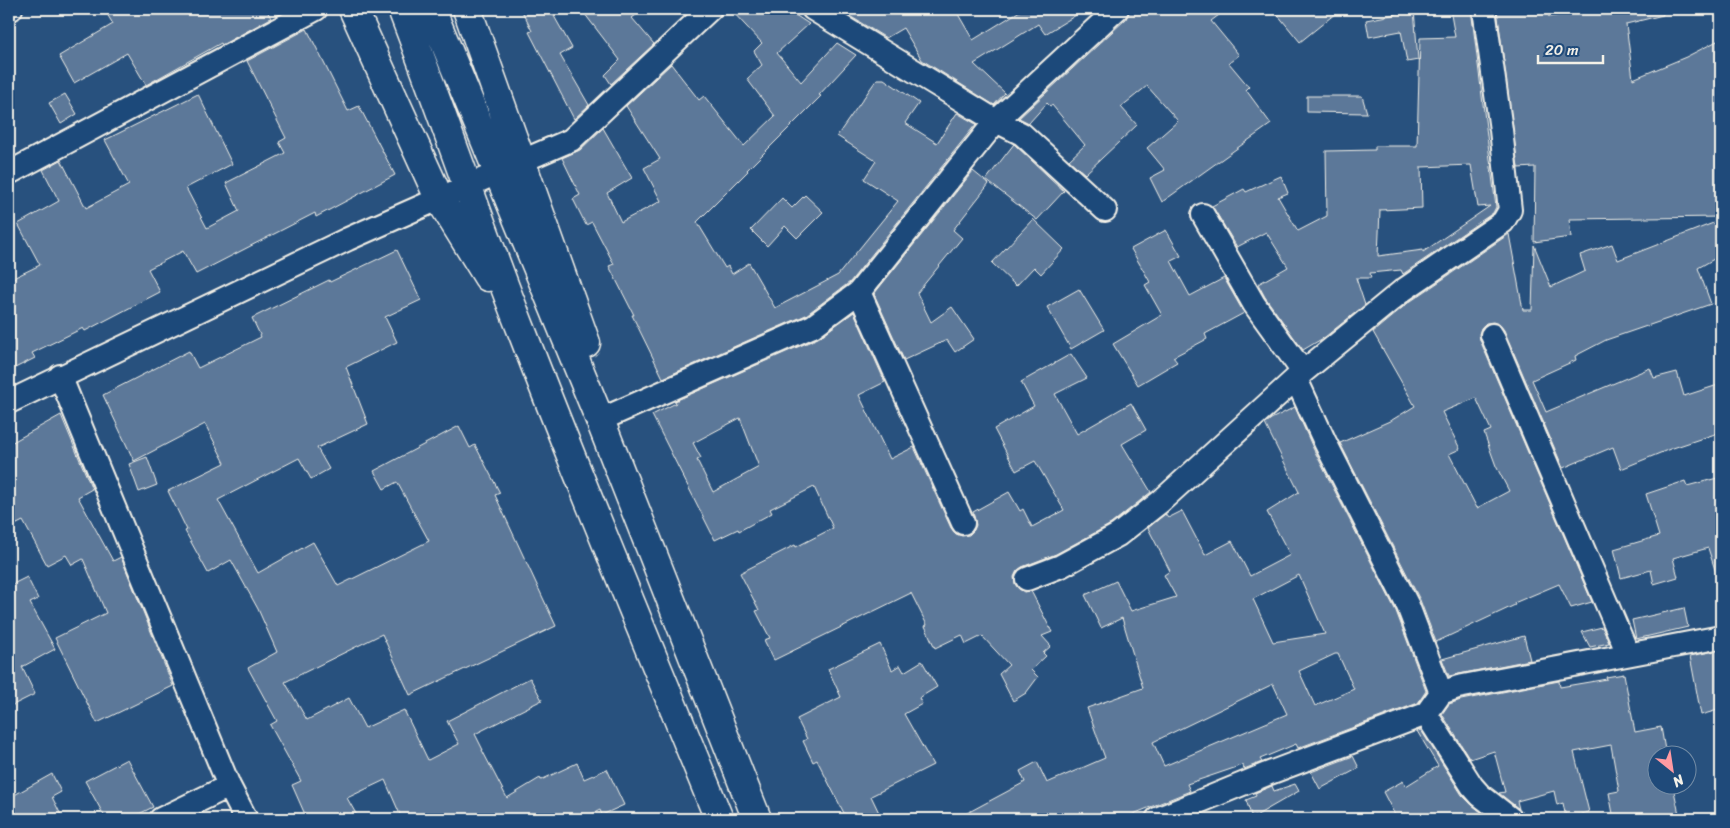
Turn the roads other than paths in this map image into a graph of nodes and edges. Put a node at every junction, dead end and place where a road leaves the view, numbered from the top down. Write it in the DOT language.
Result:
graph roads {
  1 [pos="316,9"];
  2 [pos="353,9"];
  3 [pos="402,9"];
  4 [pos="431,9"];
  5 [pos="467,9"];
  6 [pos="710,9"];
  7 [pos="813,9"];
  8 [pos="1117,9"];
  9 [pos="1484,9"];
  10 [pos="996,121"];
  11 [pos="522,161"];
  12 [pos="9,173"];
  13 [pos="497,173"];
  14 [pos="466,185"];
  15 [pos="439,198"];
  16 [pos="1105,210"];
  17 [pos="1203,215"];
  18 [pos="859,292"];
  19 [pos="521,330"];
  20 [pos="1492,335"];
  21 [pos="1300,375"];
  22 [pos="60,376"];
  23 [pos="9,402"];
  24 [pos="600,420"];
  25 [pos="963,523"];
  26 [pos="1027,580"];
  27 [pos="680,623"];
  28 [pos="643,632"];
  29 [pos="1721,636"];
  30 [pos="1628,654"];
  31 [pos="1441,693"];
  32 [pos="1426,714"];
  33 [pos="229,786"];
  34 [pos="161,819"];
  35 [pos="246,819"];
  36 [pos="719,819"];
  37 [pos="757,819"];
  38 [pos="1157,819"];
  39 [pos="1511,819"];
  1 -- 12 [label="street"];
  2 -- 15 [label="main road"];
  3 -- 14 [label="main road"];
  4 -- 13 [label="main road"];
  5 -- 11 [label="main road"];
  6 -- 11 [label="street"];
  7 -- 10 [label="street"];
  8 -- 10 [label="street"];
  9 -- 21 [label="street"];
  10 -- 16 [label="street"];
  10 -- 18 [label="street"];
  11 -- 24 [label="main road"];
  13 -- 14 [label="street"];
  13 -- 24 [label="main road"];
  14 -- 15 [label="street"];
  14 -- 19 [label="main road"];
  15 -- 19 [label="main road"];
  15 -- 22 [label="street"];
  17 -- 21 [label="street"];
  18 -- 24 [label="street"];
  18 -- 25 [label="street"];
  19 -- 28 [label="main road"];
  20 -- 30 [label="street"];
  21 -- 26 [label="street"];
  21 -- 31 [label="street"];
  22 -- 23 [label="street"];
  22 -- 33 [label="street"];
  24 -- 27 [label="main road"];
  27 -- 28 [label="main road"];
  27 -- 37 [label="main road"];
  28 -- 36 [label="main road"];
  29 -- 30 [label="street"];
  30 -- 31 [label="street"];
  31 -- 32 [label="street"];
  32 -- 38 [label="street"];
  32 -- 39 [label="street"];
  33 -- 34 [label="street"];
  33 -- 35 [label="street"];
}
